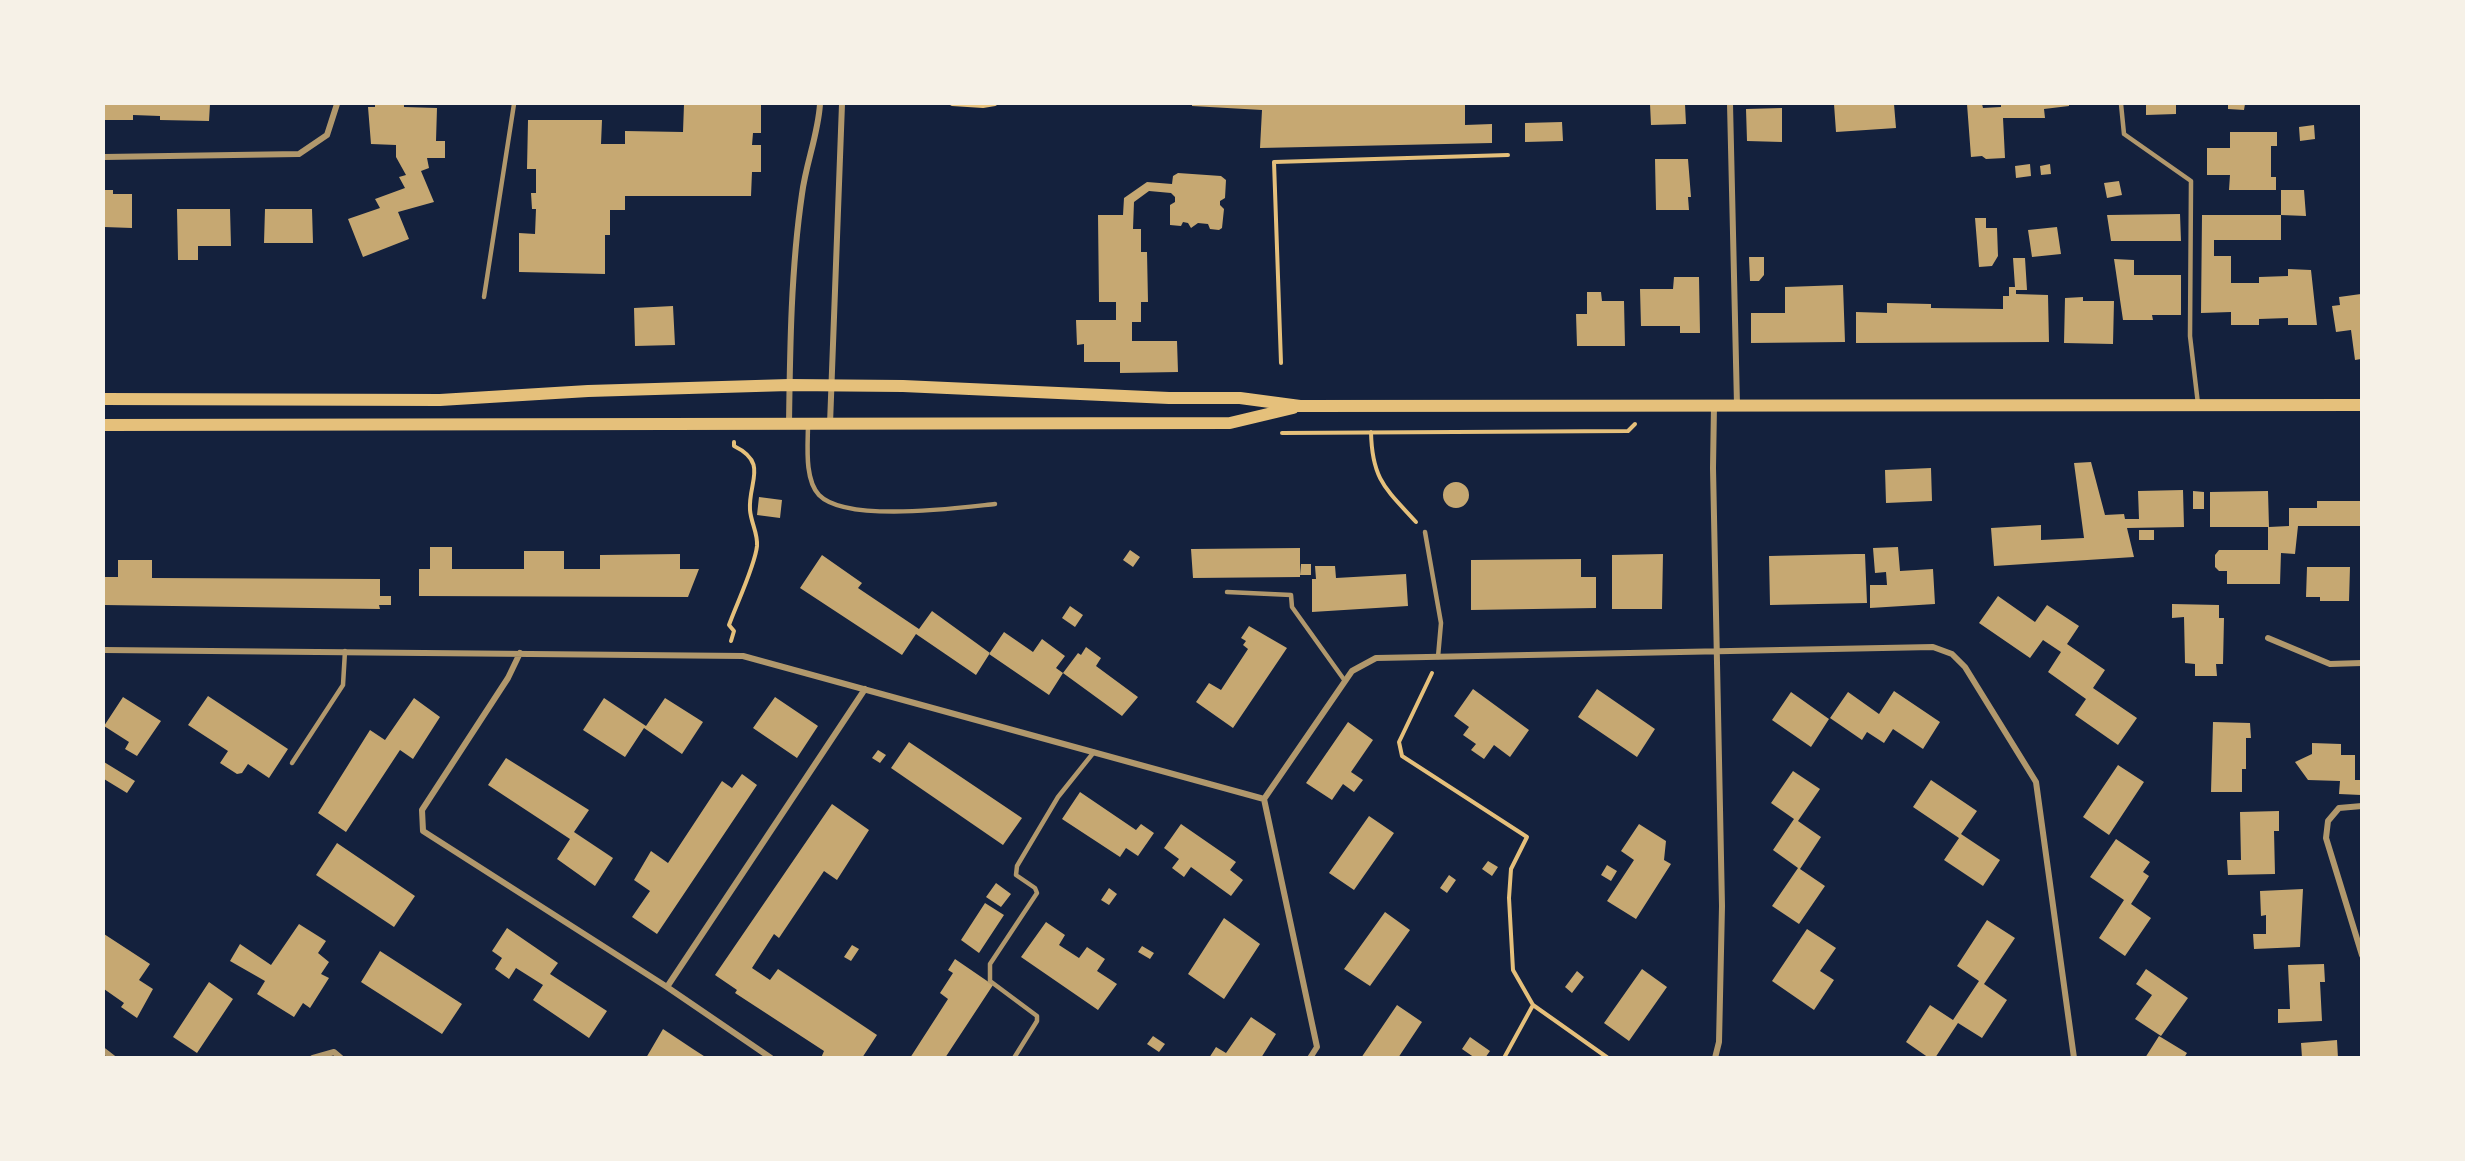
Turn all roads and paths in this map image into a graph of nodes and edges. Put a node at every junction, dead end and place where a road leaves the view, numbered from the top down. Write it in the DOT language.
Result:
graph roads {
  1 [pos="337,104"];
  2 [pos="514,104"];
  3 [pos="820,104"];
  4 [pos="842,104"];
  5 [pos="952,104"];
  6 [pos="972,104"];
  7 [pos="995,104"];
  8 [pos="1731,104"];
  9 [pos="2121,104"];
  10 [pos="1509,155"];
  11 [pos="104,157"];
  12 [pos="484,297"];
  13 [pos="1281,363"];
  14 [pos="789,386"];
  15 [pos="829,387"];
  16 [pos="104,399"];
  17 [pos="2198,404"];
  18 [pos="1714,405"];
  19 [pos="1737,405"];
  20 [pos="2361,405"];
  21 [pos="1300,406"];
  22 [pos="789,424"];
  23 [pos="808,424"];
  24 [pos="830,424"];
  25 [pos="104,425"];
  26 [pos="1371,432"];
  27 [pos="746,452"];
  28 [pos="994,504"];
  29 [pos="1425,532"];
  30 [pos="1227,592"];
  31 [pos="2268,638"];
  32 [pos="104,650"];
  33 [pos="345,651"];
  34 [pos="1718,651"];
  35 [pos="520,653"];
  36 [pos="726,656"];
  37 [pos="1438,657"];
  38 [pos="2361,663"];
  39 [pos="1345,681"];
  40 [pos="865,689"];
  41 [pos="1094,753"];
  42 [pos="292,763"];
  43 [pos="1264,799"];
  44 [pos="2361,806"];
  45 [pos="2361,955"];
  46 [pos="667,987"];
  47 [pos="1533,1005"];
  48 [pos="104,1052"];
  49 [pos="113,1058"];
  50 [pos="313,1058"];
  51 [pos="341,1058"];
  52 [pos="771,1058"];
  53 [pos="1014,1058"];
  54 [pos="1310,1058"];
  55 [pos="1504,1058"];
  56 [pos="1608,1058"];
  57 [pos="1715,1058"];
  58 [pos="2074,1058"];
  1 -- 11 [label="street"];
  2 -- 12 [label="lane"];
  3 -- 14 [label="street"];
  4 -- 15 [label="street"];
  5 -- 6 [label="path"];
  6 -- 7 [label="path"];
  8 -- 19 [label="street"];
  9 -- 17 [label="lane"];
  10 -- 13 [label="path"];
  14 -- 15 [label="main road"];
  14 -- 16 [label="main road"];
  14 -- 22 [label="street"];
  15 -- 21 [label="main road"];
  15 -- 24 [label="street"];
  17 -- 19 [label="main road"];
  17 -- 20 [label="main road"];
  18 -- 19 [label="main road"];
  18 -- 21 [label="main road"];
  18 -- 34 [label="street"];
  21 -- 24 [label="main road"];
  22 -- 23 [label="main road"];
  22 -- 25 [label="main road"];
  23 -- 24 [label="main road"];
  23 -- 28 [label="lane"];
  26 -- 29 [label="path"];
  27 -- 36 [label="path"];
  29 -- 37 [label="lane"];
  30 -- 39 [label="lane"];
  31 -- 38 [label="street"];
  32 -- 33 [label="street"];
  33 -- 35 [label="street"];
  33 -- 42 [label="lane"];
  34 -- 37 [label="street"];
  34 -- 57 [label="street"];
  34 -- 58 [label="street"];
  35 -- 36 [label="street"];
  35 -- 46 [label="street"];
  36 -- 40 [label="street"];
  37 -- 39 [label="street"];
  37 -- 47 [label="path"];
  39 -- 43 [label="street"];
  40 -- 41 [label="street"];
  40 -- 46 [label="street"];
  41 -- 43 [label="street"];
  41 -- 53 [label="lane"];
  43 -- 54 [label="street"];
  44 -- 45 [label="street"];
  46 -- 52 [label="street"];
  47 -- 55 [label="path"];
  47 -- 56 [label="path"];
  48 -- 49 [label="street"];
  50 -- 51 [label="street"];
}
